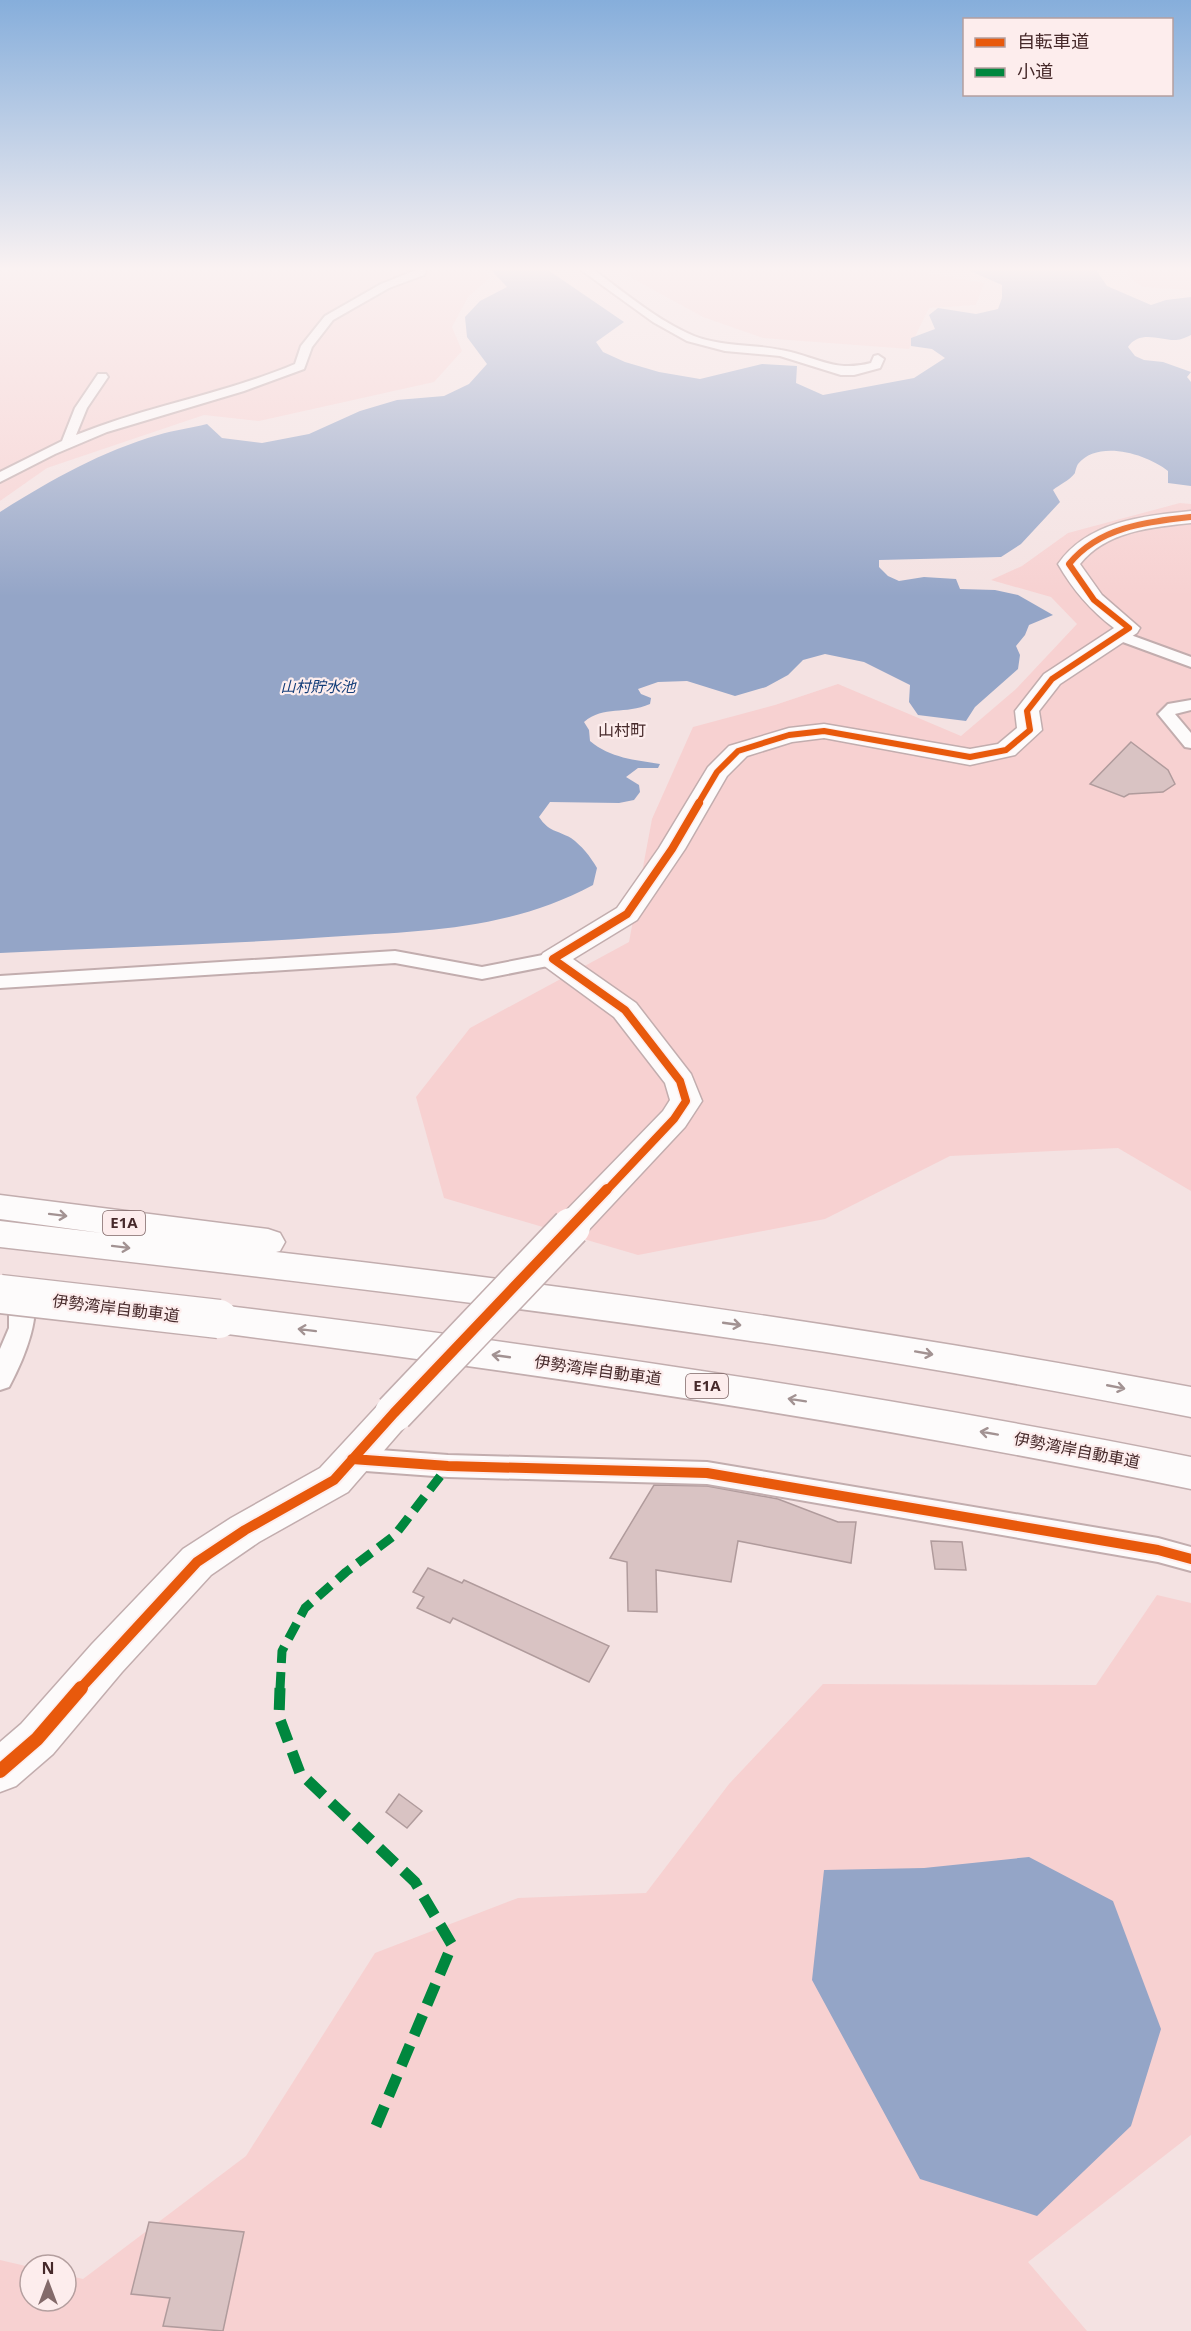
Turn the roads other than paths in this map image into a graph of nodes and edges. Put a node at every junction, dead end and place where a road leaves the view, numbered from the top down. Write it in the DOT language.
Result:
graph roads {
  1 [pos="101,379"];
  2 [pos="269,379"];
  3 [pos="68,442"];
  4 [pos="0,478"];
  5 [pos="1191,517"];
  6 [pos="1118,635"];
  7 [pos="1191,662"];
  8 [pos="1191,705"];
  9 [pos="1191,742"];
  10 [pos="553,959"];
  11 [pos="0,982"];
  12 [pos="0,1207"];
  13 [pos="0,1234"];
  14 [pos="243,1250"];
  15 [pos="0,1279"];
  16 [pos="0,1294"];
  17 [pos="0,1380"];
  18 [pos="1191,1402"];
  19 [pos="352,1459"];
  20 [pos="1191,1473"];
  21 [pos="1191,1559"];
  22 [pos="0,1771"];
  1 -- 3 [label="street"];
  2 -- 3 [label="street"];
  3 -- 4 [label="street"];
  5 -- 6 [label="main road"];
  6 -- 7 [label="street"];
  6 -- 10 [label="main road"];
  8 -- 9 [label="street"];
  10 -- 11 [label="street"];
  10 -- 19 [label="main road, bridge"];
  12 -- 14 [label="main road, E1A, one-way"];
  13 -- 14 [label="main road, E1A, one-way"];
  14 -- 18 [label="main road, E1A, one-way"];
  15 -- 17 [label="street"];
  20 -- 16 [label="main road, 伊勢湾岸自動車道 / E1A, one-way, bridge"];
  19 -- 21 [label="street"];
  19 -- 22 [label="main road"];
}
